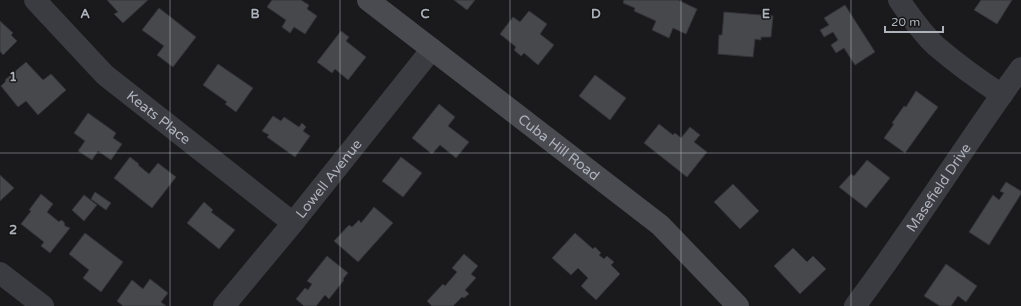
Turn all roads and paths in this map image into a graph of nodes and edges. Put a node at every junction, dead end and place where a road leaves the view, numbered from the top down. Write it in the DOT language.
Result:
graph roads {
  1 [pos="35,0"];
  2 [pos="368,0"];
  3 [pos="899,0"];
  4 [pos="432,49"];
  5 [pos="1021,68"];
  6 [pos="1002,95"];
  7 [pos="293,223"];
  8 [pos="0,273"];
  9 [pos="43,306"];
  10 [pos="224,306"];
  11 [pos="738,306"];
  12 [pos="855,306"];
  1 -- 7 [label="street, Keats Place"];
  2 -- 4 [label="main road, Cuba Hill Road"];
  3 -- 6 [label="street"];
  4 -- 7 [label="street, Lowell Avenue"];
  4 -- 11 [label="main road, Cuba Hill Road"];
  5 -- 6 [label="street, Masefield Drive"];
  6 -- 12 [label="street, Masefield Drive"];
  7 -- 10 [label="street, Lowell Avenue"];
  8 -- 9 [label="street"];
}
